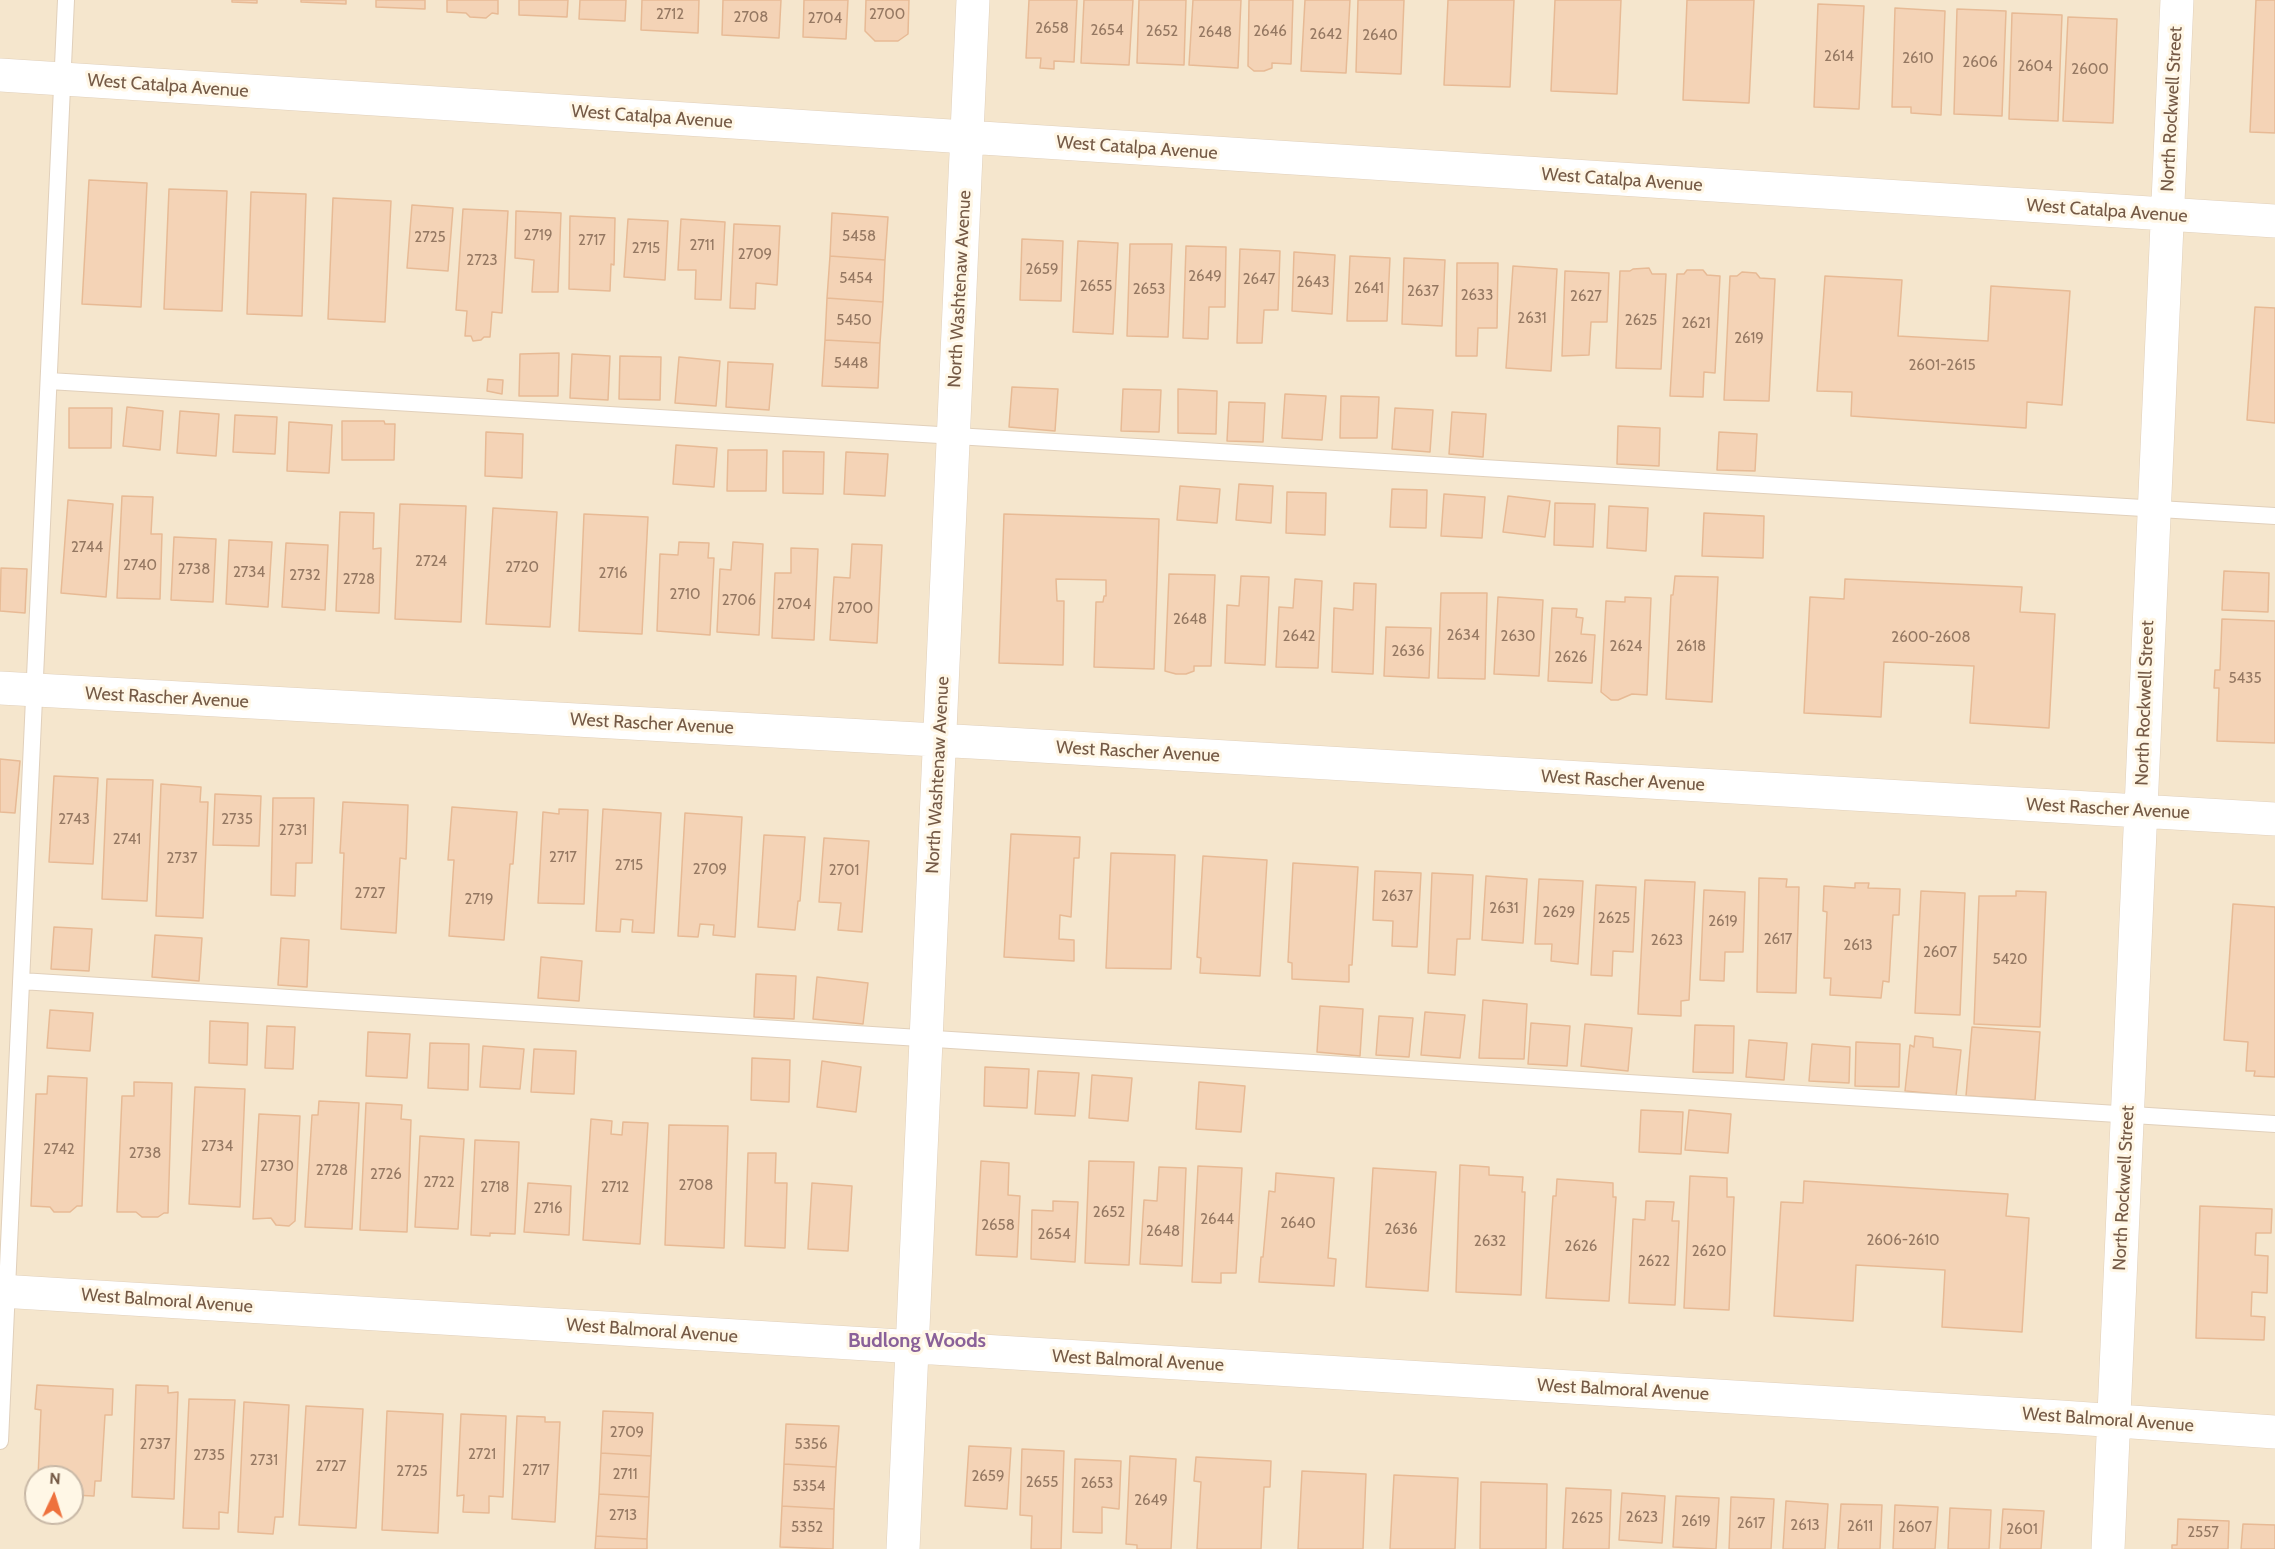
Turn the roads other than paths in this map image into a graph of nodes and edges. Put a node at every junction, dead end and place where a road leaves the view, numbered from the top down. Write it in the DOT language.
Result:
graph roads {
  1 [pos="66,0"];
  2 [pos="973,0"];
  3 [pos="2176,0"];
  4 [pos="0,75"];
  5 [pos="63,79"];
  6 [pos="967,137"];
  7 [pos="2167,214"];
  8 [pos="2275,221"];
  9 [pos="49,381"];
  10 [pos="953,436"];
  11 [pos="2154,509"];
  12 [pos="2275,516"];
  13 [pos="0,688"];
  14 [pos="34,690"];
  15 [pos="939,740"];
  16 [pos="2141,811"];
  17 [pos="2275,819"];
  18 [pos="21,981"];
  19 [pos="926,1039"];
  20 [pos="2127,1115"];
  21 [pos="2275,1124"];
  22 [pos="3,1291"];
  23 [pos="912,1346"];
  24 [pos="2114,1420"];
  25 [pos="2275,1432"];
  26 [pos="0,1441"];
  27 [pos="903,1549"];
  28 [pos="2108,1549"];
  1 -- 5 [label="lane"];
  2 -- 6 [label="street, North Washtenaw Avenue"];
  3 -- 7 [label="street, North Rockwell Street"];
  4 -- 5 [label="street, West Catalpa Avenue"];
  5 -- 6 [label="street, West Catalpa Avenue"];
  5 -- 9 [label="lane"];
  6 -- 7 [label="street, West Catalpa Avenue"];
  6 -- 10 [label="street, North Washtenaw Avenue"];
  7 -- 8 [label="street, West Catalpa Avenue"];
  7 -- 11 [label="street, North Rockwell Street"];
  9 -- 10 [label="lane"];
  9 -- 14 [label="lane"];
  10 -- 11 [label="lane"];
  10 -- 15 [label="street, North Washtenaw Avenue"];
  11 -- 12 [label="lane"];
  11 -- 16 [label="street, North Rockwell Street"];
  13 -- 14 [label="street, West Rascher Avenue"];
  14 -- 15 [label="street, West Rascher Avenue"];
  14 -- 18 [label="lane"];
  15 -- 16 [label="street, West Rascher Avenue"];
  15 -- 19 [label="street, North Washtenaw Avenue"];
  16 -- 17 [label="street, West Rascher Avenue"];
  16 -- 20 [label="street, North Rockwell Street"];
  18 -- 19 [label="lane"];
  18 -- 22 [label="lane"];
  19 -- 20 [label="lane"];
  19 -- 23 [label="street, North Washtenaw Avenue"];
  20 -- 21 [label="lane"];
  20 -- 24 [label="street, North Rockwell Street"];
  22 -- 23 [label="street, West Balmoral Avenue"];
  22 -- 26 [label="lane"];
  23 -- 24 [label="street, West Balmoral Avenue"];
  23 -- 27 [label="street, North Washtenaw Avenue"];
  24 -- 25 [label="street, West Balmoral Avenue"];
  24 -- 28 [label="street, North Rockwell Street"];
}
